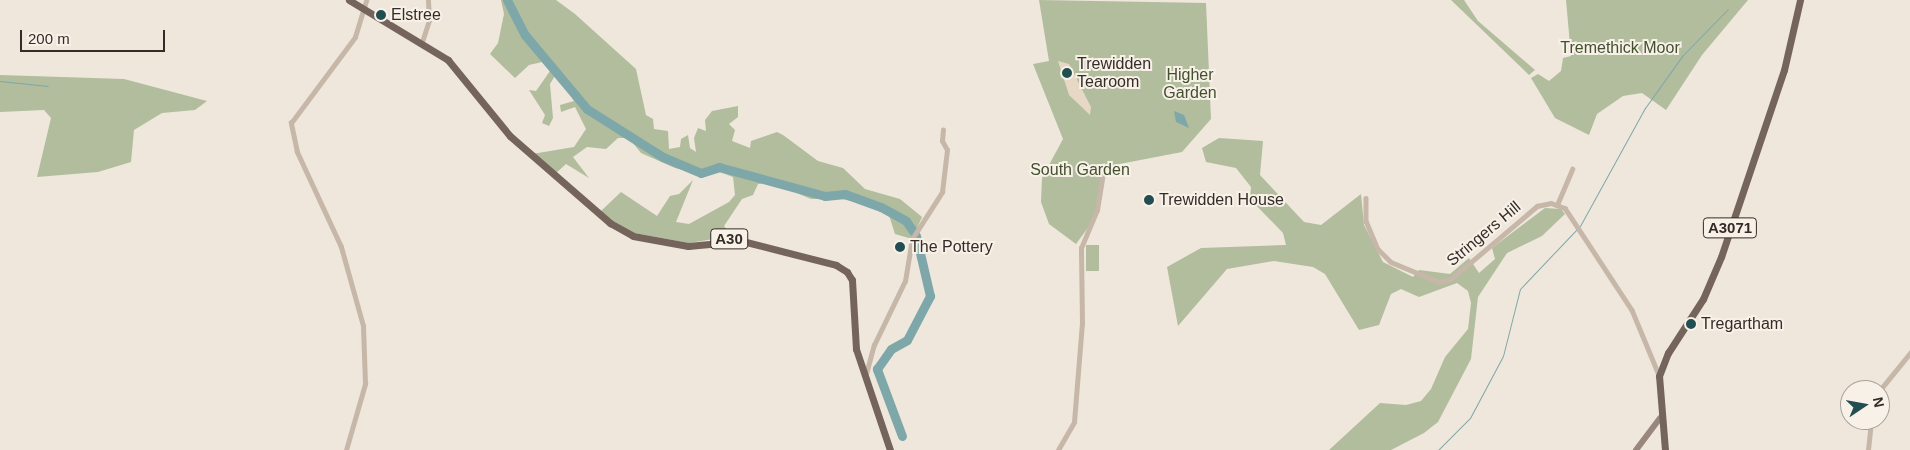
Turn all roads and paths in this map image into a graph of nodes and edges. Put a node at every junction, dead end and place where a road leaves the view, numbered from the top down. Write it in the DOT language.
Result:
graph roads {
  1 [pos="349,0"];
  2 [pos="366,0"];
  3 [pos="428,0"];
  4 [pos="1800,0"];
  5 [pos="362,9"];
  6 [pos="422,42"];
  7 [pos="943,130"];
  8 [pos="1104,167"];
  9 [pos="1572,169"];
  10 [pos="1366,198"];
  11 [pos="1557,205"];
  12 [pos="1910,353"];
  13 [pos="866,376"];
  14 [pos="1659,376"];
  15 [pos="1888,380"];
  16 [pos="1660,418"];
  17 [pos="1870,430"];
  18 [pos="346,450"];
  19 [pos="890,450"];
  20 [pos="1058,450"];
  21 [pos="1636,450"];
  22 [pos="1665,450"];
  23 [pos="1868,450"];
  1 -- 5 [label="main road, A30"];
  2 -- 5 [label="street"];
  3 -- 6 [label="street"];
  4 -- 14 [label="main road, A3071"];
  5 -- 6 [label="main road, A30"];
  5 -- 18 [label="street"];
  6 -- 13 [label="main road, A30"];
  7 -- 13 [label="street"];
  8 -- 20 [label="street"];
  9 -- 11 [label="street"];
  10 -- 11 [label="street, Stringers Hill"];
  11 -- 14 [label="street"];
  12 -- 15 [label="street"];
  13 -- 19 [label="main road, A30"];
  14 -- 16 [label="main road, A3071"];
  16 -- 21 [label="main road"];
  16 -- 22 [label="main road, A3071"];
  17 -- 23 [label="street"];
}
